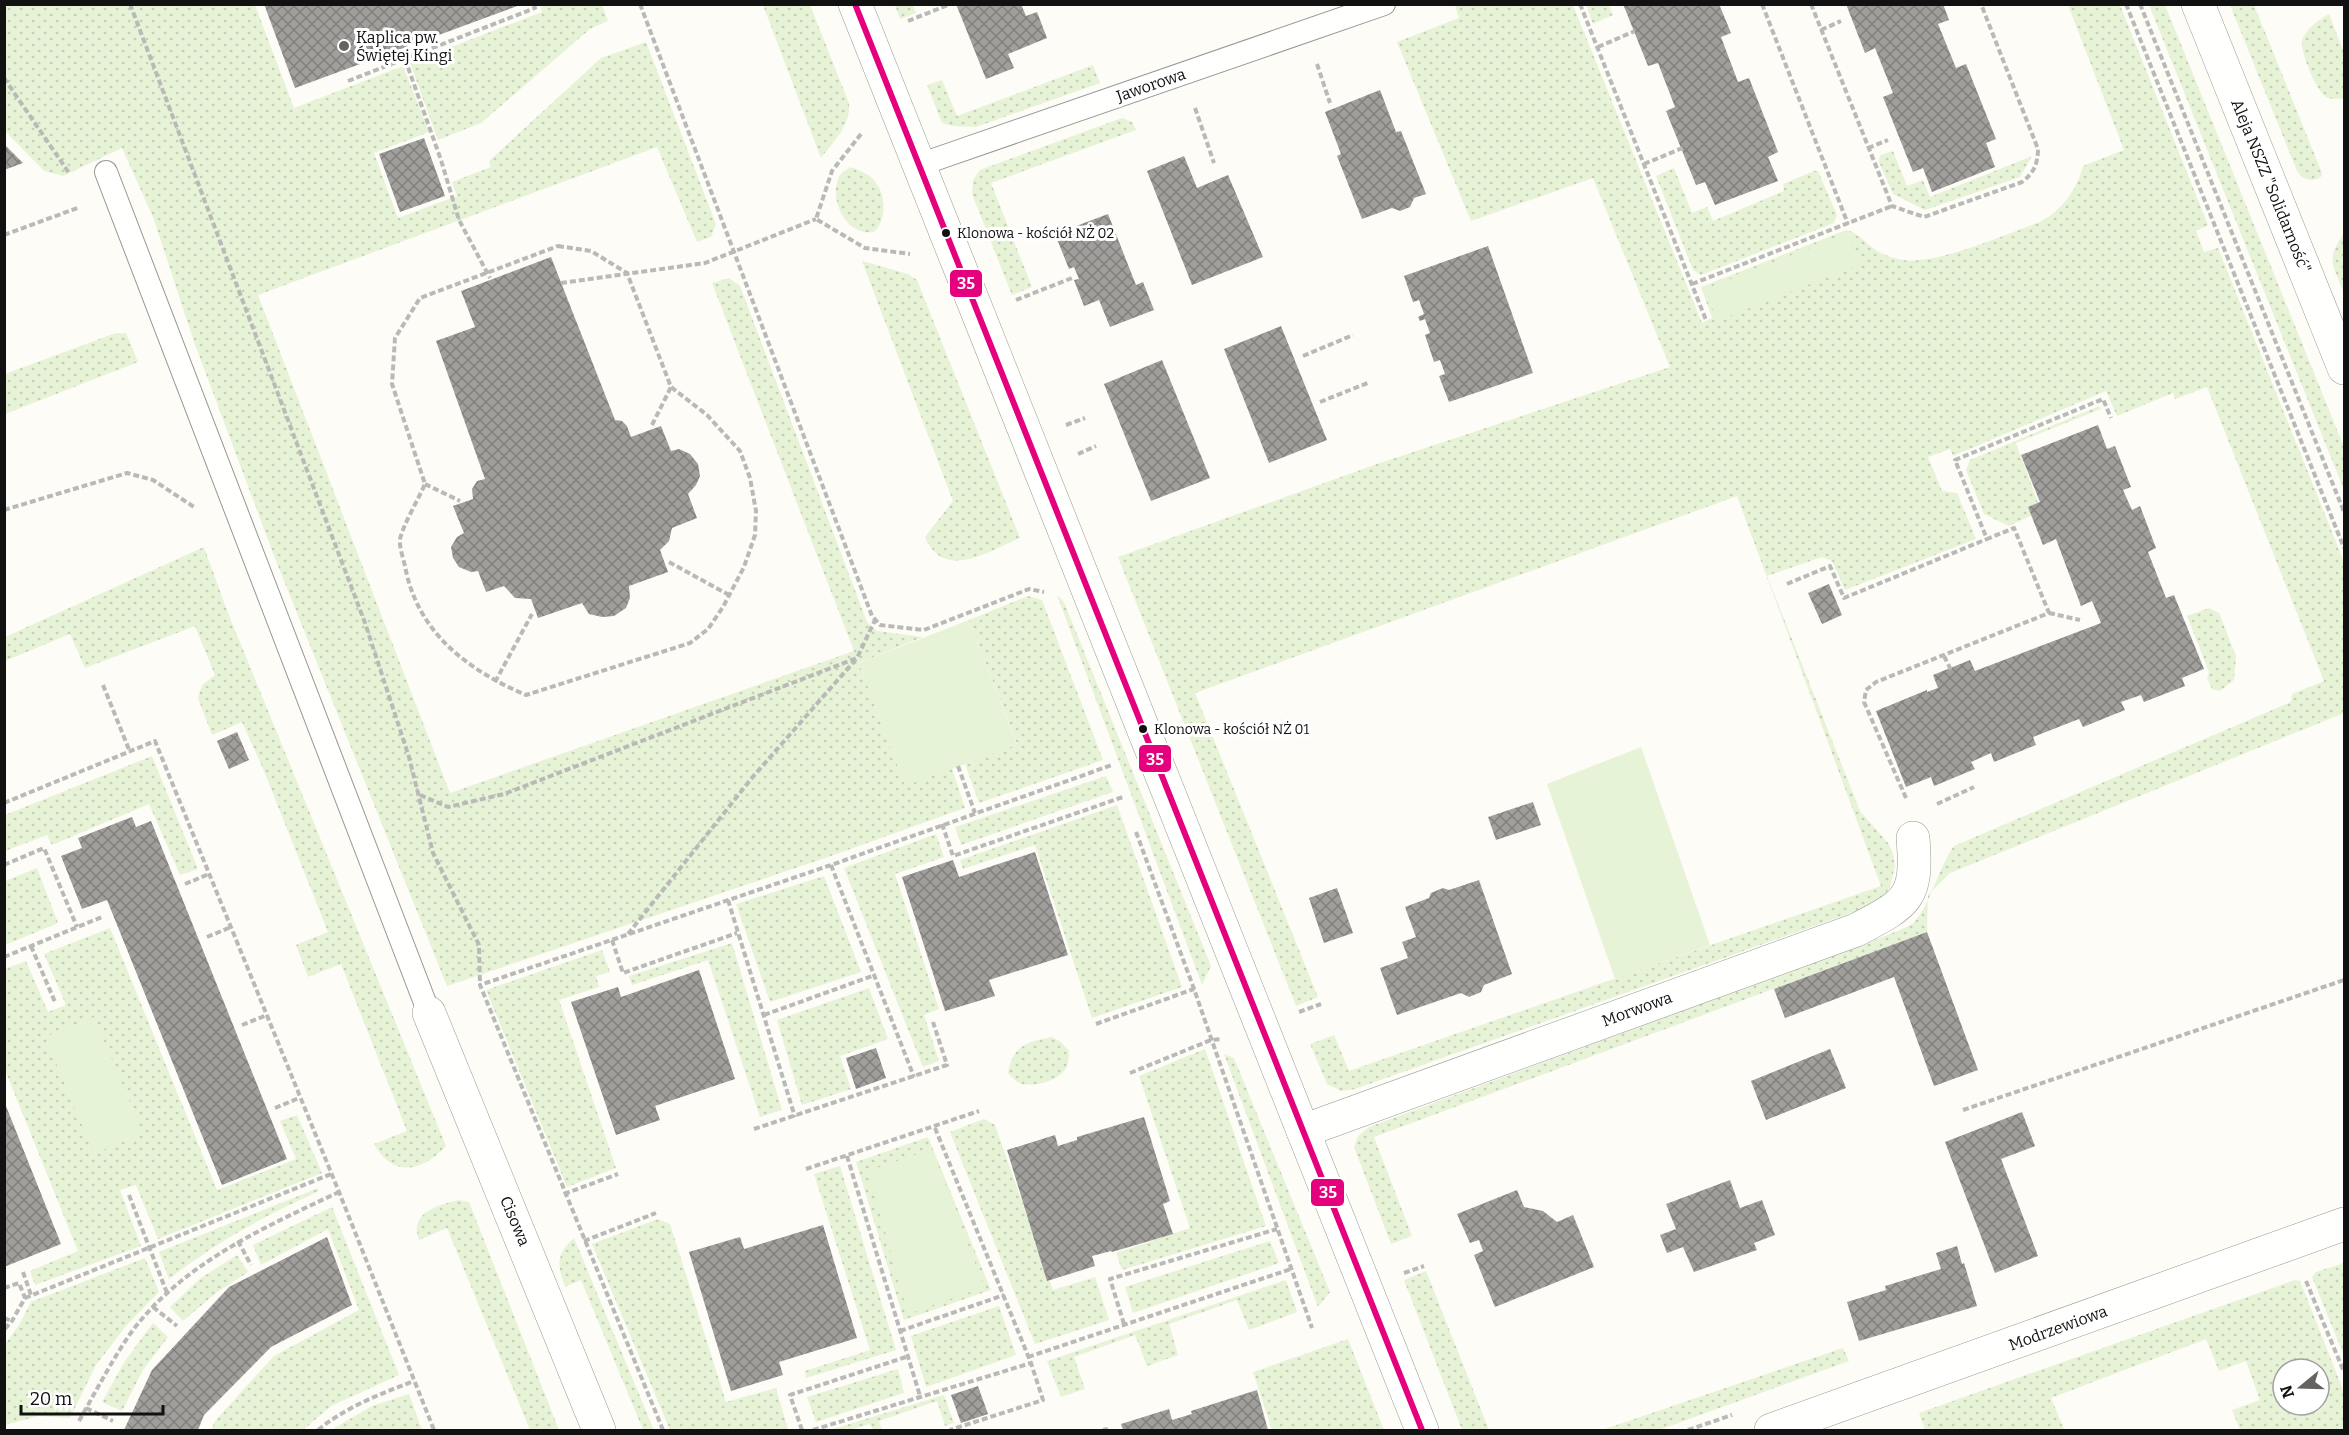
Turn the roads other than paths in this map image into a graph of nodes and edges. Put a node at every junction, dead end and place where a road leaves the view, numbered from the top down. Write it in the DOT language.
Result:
graph roads {
  1 [pos="855,4"];
  2 [pos="1384,4"];
  3 [pos="2198,4"];
  4 [pos="919,165"];
  5 [pos="106,172"];
  6 [pos="2344,368"];
  7 [pos="1913,838"];
  8 [pos="429,1013"];
  9 [pos="1303,1131"];
  10 [pos="2344,1224"];
  11 [pos="599,1431"];
  12 [pos="1422,1431"];
  13 [pos="1771,1431"];
  1 -- 4 [label="street"];
  2 -- 4 [label="lane, Jaworowa"];
  3 -- 6 [label="street, Aleja NSZZ \"Solidarność\""];
  4 -- 9 [label="street"];
  5 -- 8 [label="lane"];
  7 -- 9 [label="street, Morwowa"];
  8 -- 11 [label="street, Cisowa"];
  9 -- 12 [label="street"];
  10 -- 13 [label="street, Modrzewiowa"];
}
